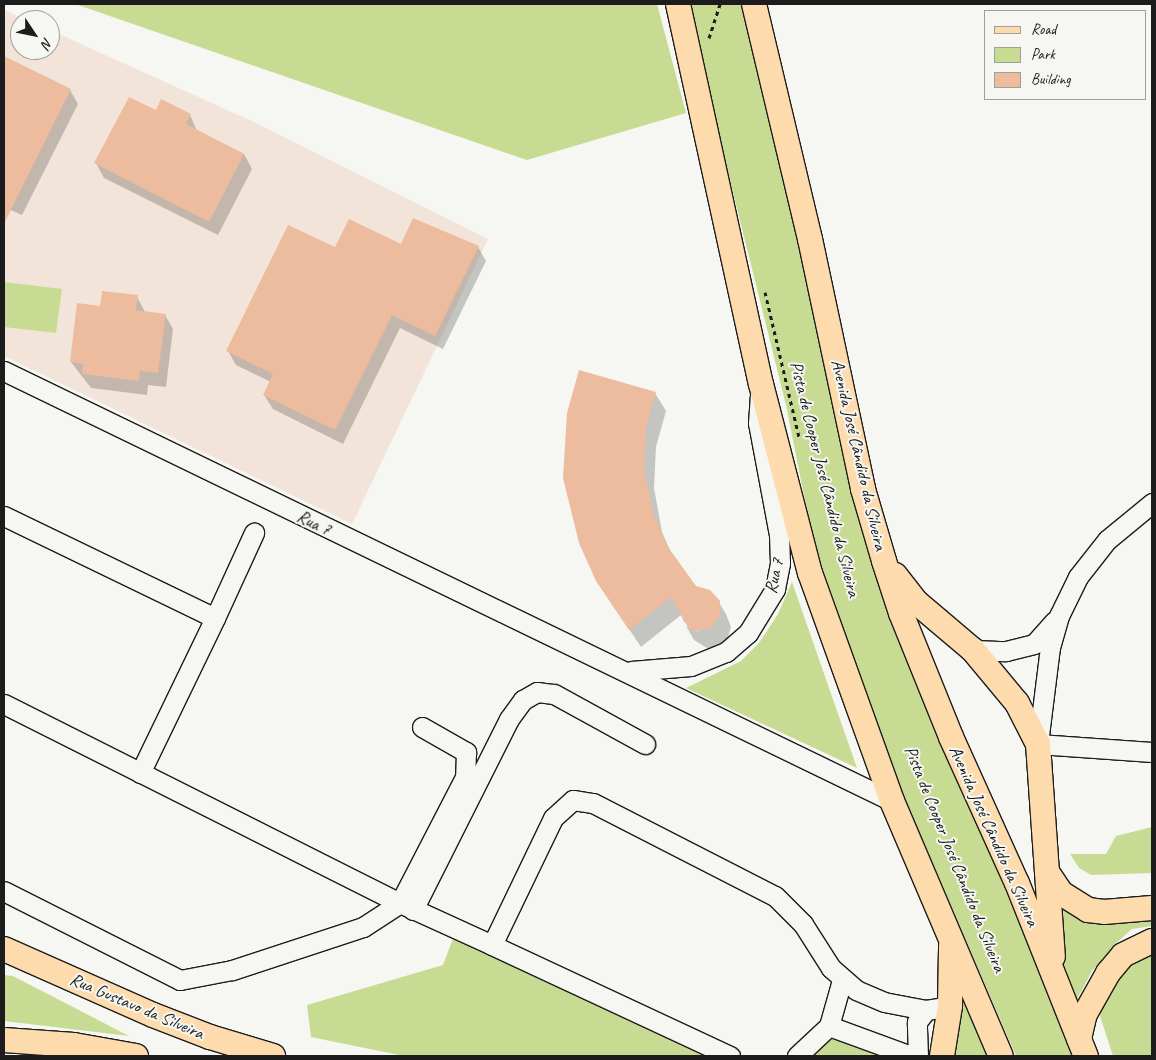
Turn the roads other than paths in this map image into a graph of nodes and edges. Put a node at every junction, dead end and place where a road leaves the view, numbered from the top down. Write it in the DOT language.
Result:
graph roads {
  1 [pos="678,4"];
  2 [pos="754,4"];
  3 [pos="4,370"];
  4 [pos="761,384"];
  5 [pos="1152,503"];
  6 [pos="4,516"];
  7 [pos="254,533"];
  8 [pos="884,562"];
  9 [pos="1059,616"];
  10 [pos="214,618"];
  11 [pos="973,650"];
  12 [pos="691,666"];
  13 [pos="627,671"];
  14 [pos="677,696"];
  15 [pos="4,704"];
  16 [pos="422,727"];
  17 [pos="645,744"];
  18 [pos="1038,744"];
  19 [pos="1152,752"];
  20 [pos="140,773"];
  21 [pos="892,801"];
  22 [pos="1047,872"];
  23 [pos="4,891"];
  24 [pos="407,906"];
  25 [pos="1152,908"];
  26 [pos="951,937"];
  27 [pos="1152,941"];
  28 [pos="492,945"];
  29 [pos="4,949"];
  30 [pos="842,980"];
  31 [pos="1055,980"];
  32 [pos="950,1006"];
  33 [pos="926,1010"];
  34 [pos="829,1026"];
  35 [pos="5,1040"];
  36 [pos="1083,1050"];
  37 [pos="136,1056"];
  38 [pos="272,1056"];
  39 [pos="730,1056"];
  40 [pos="796,1056"];
  41 [pos="911,1056"];
  42 [pos="918,1056"];
  43 [pos="942,1056"];
  44 [pos="1001,1056"];
  1 -- 4 [label="main road"];
  2 -- 8 [label="main road, Avenida José Cândido da Silveira"];
  3 -- 13 [label="street, Rua 7"];
  4 -- 12 [label="street, Rua 7"];
  4 -- 21 [label="main road"];
  5 -- 9 [label="street"];
  6 -- 10 [label="street"];
  7 -- 10 [label="street"];
  8 -- 11 [label="main road"];
  8 -- 31 [label="main road, Avenida José Cândido da Silveira"];
  9 -- 11 [label="street"];
  9 -- 18 [label="street"];
  10 -- 20 [label="street"];
  11 -- 18 [label="main road"];
  12 -- 13 [label="street, Rua 7"];
  12 -- 14 [label="street"];
  13 -- 14 [label="street, Rua 7"];
  14 -- 21 [label="street, Rua 7"];
  15 -- 20 [label="street"];
  16 -- 24 [label="street"];
  17 -- 24 [label="street"];
  18 -- 19 [label="street"];
  18 -- 22 [label="main road"];
  20 -- 24 [label="street"];
  21 -- 26 [label="main road"];
  22 -- 25 [label="main road"];
  22 -- 31 [label="main road"];
  23 -- 24 [label="street"];
  24 -- 28 [label="street"];
  26 -- 32 [label="main road"];
  26 -- 44 [label="main road"];
  27 -- 36 [label="main road"];
  28 -- 30 [label="street"];
  28 -- 39 [label="street"];
  29 -- 38 [label="main road, Rua Gustavo da Silveira"];
  30 -- 33 [label="street"];
  30 -- 34 [label="street"];
  31 -- 36 [label="main road, Avenida José Cândido da Silveira"];
  32 -- 33 [label="street"];
  32 -- 43 [label="main road"];
  33 -- 42 [label="street"];
  34 -- 40 [label="street"];
  34 -- 41 [label="street"];
  35 -- 37 [label="main road"];
}
